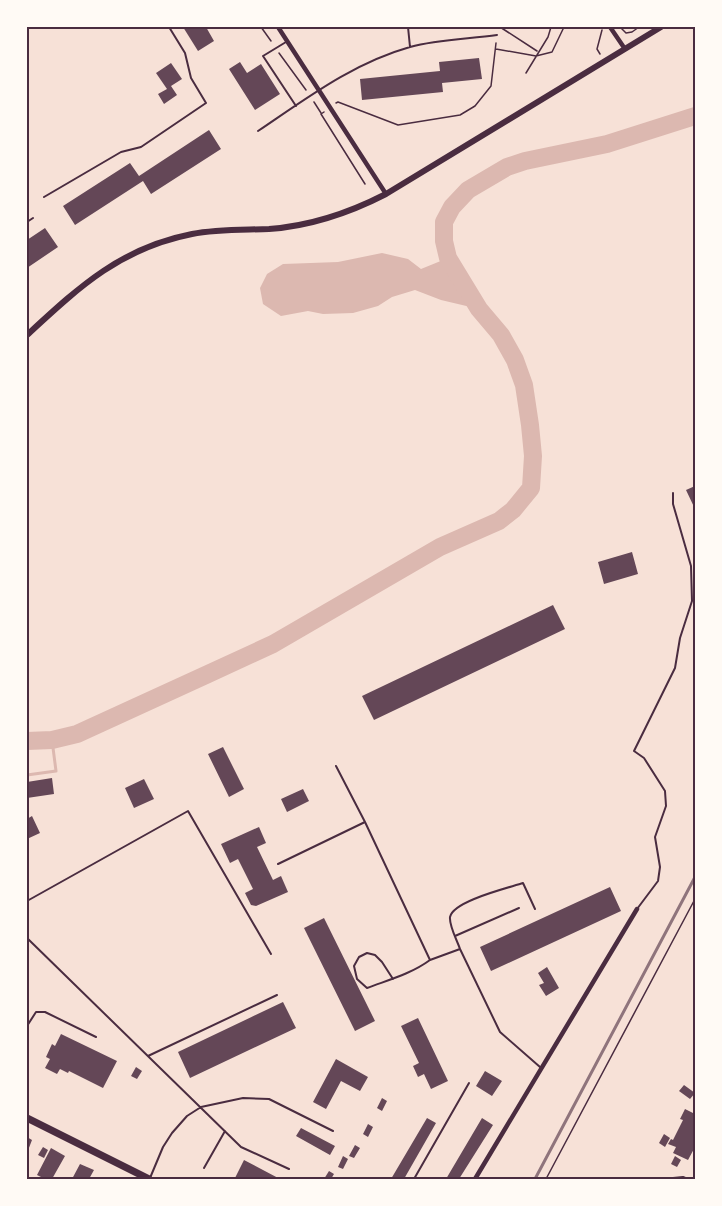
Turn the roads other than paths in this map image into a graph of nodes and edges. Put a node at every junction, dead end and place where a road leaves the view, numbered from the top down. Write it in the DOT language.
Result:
graph roads {
  1 [pos="169,27"];
  2 [pos="278,27"];
  3 [pos="408,27"];
  4 [pos="610,27"];
  5 [pos="661,27"];
  6 [pos="497,35"];
  7 [pos="287,41"];
  8 [pos="410,47"];
  9 [pos="626,50"];
  10 [pos="319,90"];
  11 [pos="296,106"];
  12 [pos="258,131"];
  13 [pos="386,194"];
  14 [pos="44,197"];
  15 [pos="33,218"];
  16 [pos="27,222"];
  17 [pos="27,335"];
  18 [pos="673,493"];
  19 [pos="336,766"];
  20 [pos="364,822"];
  21 [pos="278,864"];
  22 [pos="27,901"];
  23 [pos="519,908"];
  24 [pos="535,909"];
  25 [pos="637,909"];
  26 [pos="455,936"];
  27 [pos="27,938"];
  28 [pos="460,949"];
  29 [pos="272,954"];
  30 [pos="430,960"];
  31 [pos="393,979"];
  32 [pos="277,995"];
  33 [pos="27,1026"];
  34 [pos="96,1036"];
  35 [pos="148,1056"];
  36 [pos="542,1069"];
  37 [pos="469,1083"];
  38 [pos="201,1107"];
  39 [pos="27,1118"];
  40 [pos="225,1131"];
  41 [pos="333,1131"];
  42 [pos="204,1168"];
  43 [pos="289,1169"];
  44 [pos="149,1179"];
  45 [pos="414,1179"];
  46 [pos="475,1179"];
  47 [pos="663,1179"];
  48 [pos="688,1179"];
  1 -- 14 [label="lane"];
  2 -- 7 [label="street"];
  3 -- 8 [label="lane"];
  4 -- 9 [label="street"];
  5 -- 9 [label="street"];
  6 -- 8 [label="lane"];
  7 -- 10 [label="street"];
  7 -- 11 [label="lane"];
  8 -- 10 [label="lane"];
  9 -- 13 [label="street"];
  10 -- 11 [label="lane"];
  10 -- 13 [label="street"];
  11 -- 12 [label="lane"];
  13 -- 17 [label="street"];
  15 -- 16 [label="lane"];
  18 -- 25 [label="lane"];
  19 -- 20 [label="lane"];
  20 -- 21 [label="lane"];
  20 -- 30 [label="lane"];
  22 -- 29 [label="lane"];
  23 -- 26 [label="lane"];
  24 -- 26 [label="lane"];
  25 -- 36 [label="street"];
  26 -- 28 [label="lane"];
  27 -- 35 [label="lane"];
  28 -- 30 [label="lane"];
  28 -- 36 [label="lane"];
  30 -- 31 [label="lane"];
  31 -- 31 [label="lane"];
  32 -- 35 [label="lane"];
  33 -- 34 [label="lane"];
  35 -- 38 [label="lane"];
  36 -- 46 [label="street"];
  37 -- 45 [label="lane"];
  38 -- 40 [label="lane"];
  38 -- 41 [label="lane"];
  38 -- 44 [label="lane"];
  39 -- 44 [label="main road"];
  40 -- 42 [label="lane"];
  40 -- 43 [label="lane"];
  47 -- 48 [label="lane"];
}
